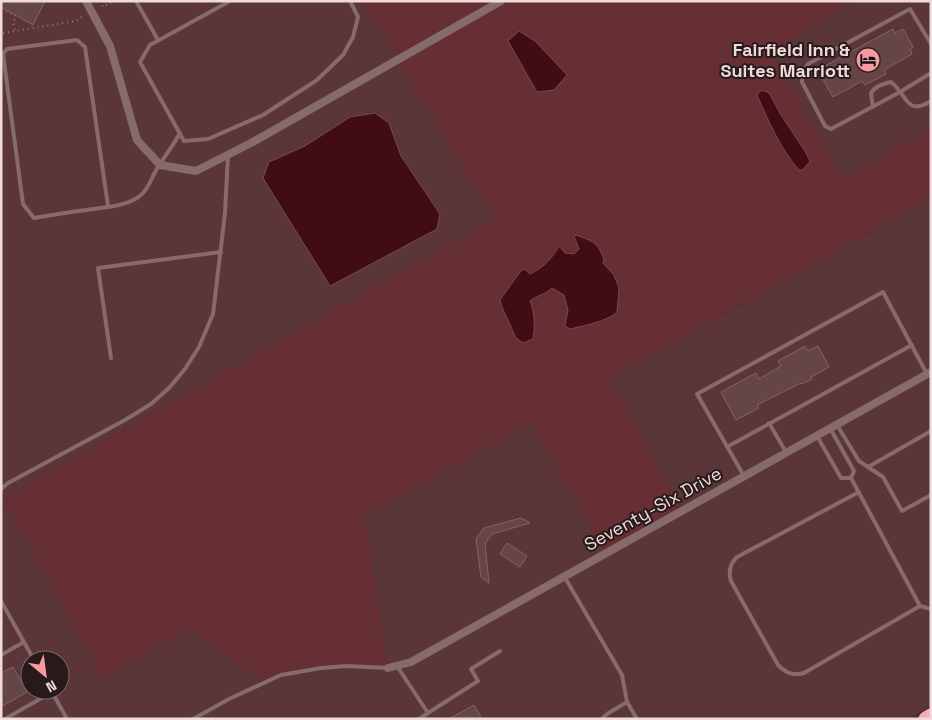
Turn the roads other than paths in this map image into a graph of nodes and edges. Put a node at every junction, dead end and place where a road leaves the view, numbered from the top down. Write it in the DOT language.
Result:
graph roads {
  1 [pos="86,1"];
  2 [pos="136,1"];
  3 [pos="230,1"];
  4 [pos="350,1"];
  5 [pos="501,1"];
  6 [pos="158,40"];
  7 [pos="931,44"];
  8 [pos="931,72"];
  9 [pos="900,92"];
  10 [pos="931,101"];
  11 [pos="873,107"];
  12 [pos="180,133"];
  13 [pos="228,154"];
  14 [pos="160,165"];
  15 [pos="108,206"];
  16 [pos="221,252"];
  17 [pos="912,345"];
  18 [pos="111,358"];
  19 [pos="929,373"];
  20 [pos="769,423"];
  21 [pos="833,426"];
  22 [pos="931,431"];
  23 [pos="816,435"];
  24 [pos="727,447"];
  25 [pos="786,452"];
  26 [pos="867,467"];
  27 [pos="744,476"];
  28 [pos="851,478"];
  29 [pos="1,489"];
  30 [pos="859,492"];
  31 [pos="931,495"];
  32 [pos="564,576"];
  33 [pos="1,601"];
  34 [pos="920,606"];
  35 [pos="931,609"];
  36 [pos="24,642"];
  37 [pos="28,650"];
  38 [pos="500,651"];
  39 [pos="1,655"];
  40 [pos="397,666"];
  41 [pos="388,668"];
  42 [pos="36,700"];
  43 [pos="56,700"];
  44 [pos="627,702"];
  45 [pos="428,713"];
  46 [pos="931,716"];
  47 [pos="5,719"];
  48 [pos="66,719"];
  49 [pos="193,719"];
  50 [pos="419,719"];
  51 [pos="602,719"];
  52 [pos="637,719"];
  53 [pos="926,719"];
  1 -- 14 [label="street"];
  2 -- 6 [label="lane"];
  3 -- 6 [label="lane"];
  4 -- 12 [label="lane"];
  5 -- 13 [label="street"];
  6 -- 12 [label="lane"];
  7 -- 11 [label="lane"];
  8 -- 9 [label="lane"];
  9 -- 10 [label="lane"];
  9 -- 11 [label="lane"];
  9 -- 11 [label="lane"];
  12 -- 14 [label="lane"];
  13 -- 14 [label="street"];
  13 -- 16 [label="lane"];
  14 -- 15 [label="lane"];
  15 -- 15 [label="lane"];
  16 -- 18 [label="lane"];
  16 -- 29 [label="lane"];
  17 -- 19 [label="lane"];
  17 -- 20 [label="lane"];
  17 -- 24 [label="lane"];
  19 -- 21 [label="street, Seventy-Six Drive"];
  20 -- 24 [label="lane"];
  20 -- 25 [label="lane"];
  21 -- 23 [label="street, Seventy-Six Drive"];
  21 -- 26 [label="lane"];
  21 -- 28 [label="lane"];
  22 -- 26 [label="lane"];
  23 -- 25 [label="street, Seventy-Six Drive"];
  23 -- 28 [label="lane"];
  24 -- 27 [label="lane"];
  25 -- 27 [label="street, Seventy-Six Drive"];
  26 -- 31 [label="lane"];
  27 -- 32 [label="street, Seventy-Six Drive"];
  28 -- 30 [label="lane"];
  30 -- 34 [label="lane"];
  30 -- 34 [label="lane"];
  32 -- 40 [label="street, Seventy-Six Drive"];
  32 -- 44 [label="lane"];
  33 -- 36 [label="lane"];
  34 -- 35 [label="lane"];
  36 -- 37 [label="lane"];
  36 -- 39 [label="lane"];
  38 -- 45 [label="lane"];
  40 -- 41 [label="street, Seventy-Six Drive"];
  40 -- 45 [label="lane"];
  41 -- 49 [label="lane"];
  42 -- 47 [label="lane"];
  43 -- 48 [label="lane"];
  44 -- 51 [label="lane"];
  44 -- 52 [label="lane"];
  45 -- 50 [label="lane"];
  46 -- 53 [label="highway"];
}
